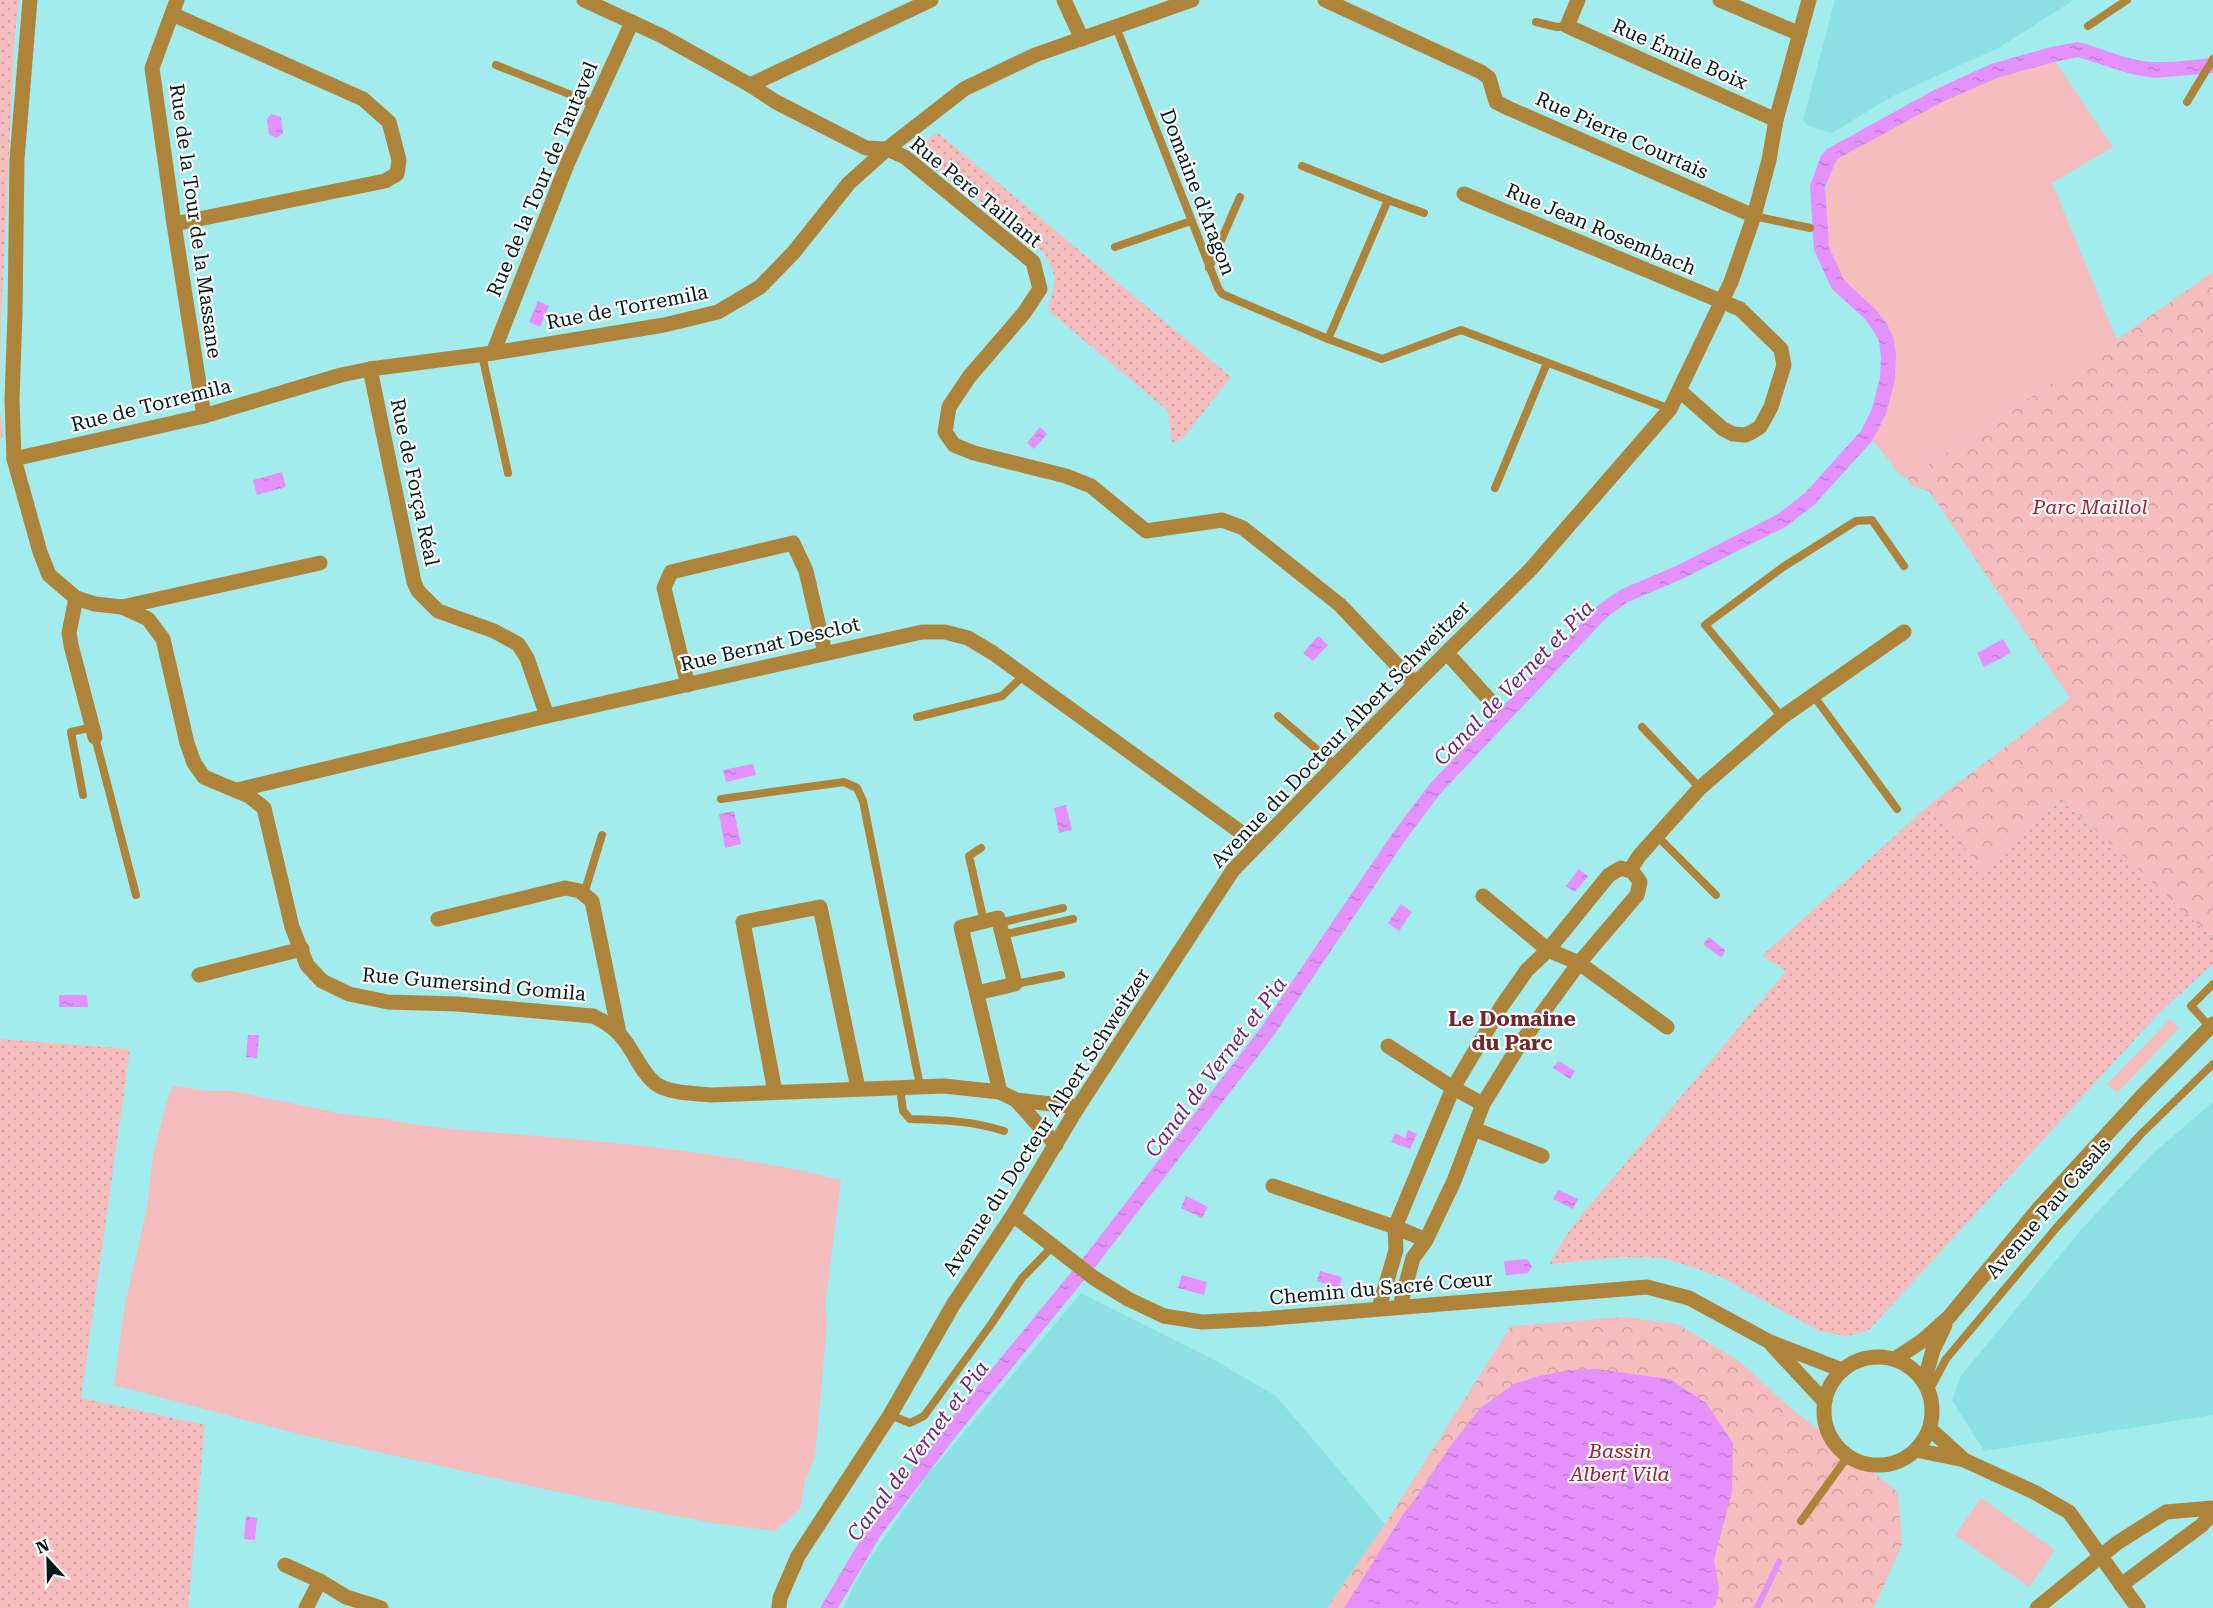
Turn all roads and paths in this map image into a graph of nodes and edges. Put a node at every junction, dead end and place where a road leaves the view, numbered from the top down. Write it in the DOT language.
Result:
graph roads {
  1 [pos="30,0"];
  2 [pos="584,0"];
  3 [pos="1064,0"];
  4 [pos="1192,0"];
  5 [pos="1325,0"];
  6 [pos="1578,0"];
  7 [pos="1720,0"];
  8 [pos="1809,0"];
  9 [pos="2127,0"];
  10 [pos="924,2"];
  11 [pos="175,7"];
  12 [pos="632,22"];
  13 [pos="1536,22"];
  14 [pos="1567,26"];
  15 [pos="2088,26"];
  16 [pos="1116,27"];
  17 [pos="1800,34"];
  18 [pos="1082,39"];
  19 [pos="2213,59"];
  20 [pos="496,65"];
  21 [pos="750,85"];
  22 [pos="2187,102"];
  23 [pos="594,105"];
  24 [pos="1776,120"];
  25 [pos="887,149"];
  26 [pos="1302,166"];
  27 [pos="1464,194"];
  28 [pos="1240,197"];
  29 [pos="1388,200"];
  30 [pos="1424,213"];
  31 [pos="1754,216"];
  32 [pos="1191,221"];
  33 [pos="174,224"];
  34 [pos="1810,228"];
  35 [pos="1115,247"];
  36 [pos="1209,268"];
  37 [pos="1722,303"];
  38 [pos="1328,339"];
  39 [pos="487,354"];
  40 [pos="1547,363"];
  41 [pos="370,369"];
  42 [pos="1680,391"];
  43 [pos="1670,409"];
  44 [pos="204,416"];
  45 [pos="14,459"];
  46 [pos="508,473"];
  47 [pos="1495,488"];
  48 [pos="320,563"];
  49 [pos="1904,566"];
  50 [pos="76,598"];
  51 [pos="122,607"];
  52 [pos="1904,632"];
  53 [pos="825,653"];
  54 [pos="1447,653"];
  55 [pos="1024,675"];
  56 [pos="1415,684"];
  57 [pos="688,685"];
  58 [pos="1813,695"];
  59 [pos="1495,706"];
  60 [pos="547,716"];
  61 [pos="1278,716"];
  62 [pos="917,717"];
  63 [pos="1782,717"];
  64 [pos="1642,727"];
  65 [pos="94,732"];
  66 [pos="1336,765"];
  67 [pos="1700,788"];
  68 [pos="237,790"];
  69 [pos="83,795"];
  70 [pos="721,799"];
  71 [pos="1898,810"];
  72 [pos="602,836"];
  73 [pos="1657,836"];
  74 [pos="1257,844"];
  75 [pos="981,848"];
  76 [pos="1630,870"];
  77 [pos="584,894"];
  78 [pos="136,895"];
  79 [pos="1716,895"];
  80 [pos="1483,896"];
  81 [pos="1063,908"];
  82 [pos="438,919"];
  83 [pos="1073,919"];
  84 [pos="995,926"];
  85 [pos="302,949"];
  86 [pos="1548,950"];
  87 [pos="1579,963"];
  88 [pos="199,975"];
  89 [pos="1061,975"];
  90 [pos="1015,984"];
  91 [pos="2213,984"];
  92 [pos="977,993"];
  93 [pos="2211,1025"];
  94 [pos="1667,1027"];
  95 [pos="619,1033"];
  96 [pos="1388,1046"];
  97 [pos="2213,1064"];
  98 [pos="920,1086"];
  99 [pos="900,1087"];
  100 [pos="858,1088"];
  101 [pos="1453,1088"];
  102 [pos="775,1092"];
  103 [pos="1000,1092"];
  104 [pos="1016,1100"];
  105 [pos="1483,1104"];
  106 [pos="1078,1107"];
  107 [pos="1474,1129"];
  108 [pos="1004,1131"];
  109 [pos="1056,1145"];
  110 [pos="1542,1156"];
  111 [pos="1273,1186"];
  112 [pos="1013,1215"];
  113 [pos="1395,1227"];
  114 [pos="1426,1240"];
  115 [pos="1053,1246"];
  116 [pos="1400,1306"];
  117 [pos="1378,1308"];
  118 [pos="1949,1317"];
  119 [pos="1770,1342"];
  120 [pos="1895,1359"];
  121 [pos="1842,1370"];
  122 [pos="1927,1386"];
  123 [pos="1824,1401"];
  124 [pos="890,1415"];
  125 [pos="1930,1429"];
  126 [pos="1917,1450"];
  127 [pos="1848,1456"];
  128 [pos="1964,1460"];
  129 [pos="2213,1510"];
  130 [pos="1801,1521"];
  131 [pos="2101,1556"];
  132 [pos="285,1565"];
  133 [pos="320,1581"];
  134 [pos="2121,1584"];
  135 [pos="306,1608"];
  136 [pos="381,1608"];
  137 [pos="779,1608"];
  138 [pos="2037,1608"];
  139 [pos="2138,1608"];
  1 -- 45 [label="street, Rue Gumersind Gomila"];
  2 -- 12 [label="street"];
  3 -- 18 [label="street"];
  4 -- 16 [label="street, Rue de Torremila"];
  5 -- 31 [label="street, Rue Pierre Courtais"];
  6 -- 14 [label="street"];
  7 -- 17 [label="street"];
  8 -- 17 [label="street, Avenue du Docteur Albert Schweitzer"];
  9 -- 15 [label="lane"];
  10 -- 21 [label="street"];
  11 -- 33 [label="street, Rue de la Tour de la Massane"];
  11 -- 33 [label="street"];
  12 -- 21 [label="street"];
  12 -- 23 [label="street, Rue de la Tour de Tautavel"];
  13 -- 14 [label="lane"];
  14 -- 24 [label="street, Rue Émile Boix"];
  16 -- 18 [label="street, Rue de Torremila"];
  16 -- 32 [label="lane, Domaine d'Aragon"];
  17 -- 24 [label="street, Avenue du Docteur Albert Schweitzer"];
  18 -- 25 [label="street, Rue de Torremila"];
  19 -- 22 [label="lane"];
  20 -- 23 [label="lane"];
  21 -- 25 [label="street"];
  23 -- 39 [label="street, Rue de la Tour de Tautavel"];
  24 -- 31 [label="street, Avenue du Docteur Albert Schweitzer"];
  25 -- 39 [label="street, Rue de Torremila"];
  25 -- 56 [label="street, Rue Pere Taillant"];
  26 -- 29 [label="lane"];
  27 -- 37 [label="street, Rue Jean Rosembach"];
  28 -- 36 [label="lane"];
  29 -- 30 [label="lane"];
  29 -- 38 [label="lane"];
  31 -- 34 [label="lane"];
  31 -- 37 [label="street, Avenue du Docteur Albert Schweitzer"];
  32 -- 35 [label="lane"];
  32 -- 36 [label="lane, Domaine d'Aragon"];
  33 -- 44 [label="street, Rue de la Tour de la Massane"];
  36 -- 38 [label="lane, Domaine d'Aragon"];
  37 -- 42 [label="street, Avenue du Docteur Albert Schweitzer"];
  37 -- 42 [label="street, Rue Jean Rosembach"];
  38 -- 40 [label="lane, Domaine d'Aragon"];
  39 -- 41 [label="street, Rue de Torremila"];
  39 -- 46 [label="lane"];
  40 -- 43 [label="lane, Domaine d'Aragon"];
  40 -- 47 [label="lane"];
  41 -- 44 [label="street, Rue de Torremila"];
  41 -- 60 [label="street, Rue de Força Réal"];
  42 -- 43 [label="street, Avenue du Docteur Albert Schweitzer"];
  43 -- 54 [label="street, Avenue du Docteur Albert Schweitzer"];
  44 -- 45 [label="street, Rue de Torremila"];
  45 -- 50 [label="street, Rue Gumersind Gomila"];
  48 -- 51 [label="street"];
  49 -- 63 [label="lane"];
  50 -- 51 [label="street, Rue Gumersind Gomila"];
  50 -- 65 [label="street"];
  51 -- 68 [label="street, Rue Gumersind Gomila"];
  52 -- 58 [label="street"];
  53 -- 55 [label="street, Rue Bernat Desclot"];
  53 -- 57 [label="street, Rue Bernat Desclot"];
  53 -- 57 [label="street"];
  54 -- 56 [label="street, Avenue du Docteur Albert Schweitzer"];
  54 -- 59 [label="street"];
  55 -- 62 [label="lane"];
  55 -- 74 [label="street, Rue Bernat Desclot"];
  56 -- 66 [label="street, Avenue du Docteur Albert Schweitzer"];
  57 -- 60 [label="street, Rue Bernat Desclot"];
  58 -- 63 [label="street"];
  58 -- 71 [label="lane"];
  60 -- 68 [label="street, Rue Bernat Desclot"];
  61 -- 66 [label="lane"];
  63 -- 67 [label="street"];
  64 -- 67 [label="lane"];
  65 -- 69 [label="lane"];
  65 -- 78 [label="lane"];
  66 -- 74 [label="street, Avenue du Docteur Albert Schweitzer"];
  67 -- 73 [label="street"];
  68 -- 85 [label="street, Rue Gumersind Gomila"];
  70 -- 98 [label="lane"];
  72 -- 77 [label="lane"];
  73 -- 76 [label="street"];
  73 -- 79 [label="lane"];
  74 -- 106 [label="street, Avenue du Docteur Albert Schweitzer"];
  75 -- 84 [label="lane"];
  76 -- 86 [label="street"];
  76 -- 87 [label="street"];
  77 -- 82 [label="street"];
  77 -- 95 [label="street"];
  80 -- 86 [label="street"];
  81 -- 84 [label="lane"];
  83 -- 84 [label="lane"];
  84 -- 90 [label="street"];
  84 -- 92 [label="street"];
  85 -- 88 [label="street"];
  85 -- 95 [label="street, Rue Gumersind Gomila"];
  86 -- 87 [label="street"];
  86 -- 101 [label="street"];
  87 -- 94 [label="street"];
  87 -- 105 [label="street"];
  89 -- 90 [label="lane"];
  90 -- 92 [label="street"];
  91 -- 93 [label="lane"];
  92 -- 103 [label="street"];
  93 -- 118 [label="street, Avenue Pau Casals"];
  95 -- 102 [label="street, Rue Gumersind Gomila"];
  96 -- 101 [label="street"];
  97 -- 122 [label="lane, Avenue Pau Casals"];
  98 -- 99 [label="street, Rue Gumersind Gomila"];
  98 -- 103 [label="street, Rue Gumersind Gomila"];
  99 -- 100 [label="street, Rue Gumersind Gomila"];
  99 -- 108 [label="lane"];
  100 -- 102 [label="street, Rue Gumersind Gomila"];
  100 -- 102 [label="street"];
  101 -- 105 [label="street"];
  101 -- 113 [label="street"];
  103 -- 104 [label="street, Rue Gumersind Gomila"];
  104 -- 106 [label="street, Rue Gumersind Gomila"];
  104 -- 109 [label="street, Rue Gumersind Gomila"];
  105 -- 107 [label="street"];
  106 -- 109 [label="street, Avenue du Docteur Albert Schweitzer"];
  107 -- 110 [label="street"];
  107 -- 114 [label="street"];
  109 -- 112 [label="street, Avenue du Docteur Albert Schweitzer"];
  111 -- 113 [label="street"];
  112 -- 115 [label="street, Chemin du Sacré Cœur"];
  112 -- 124 [label="street, Avenue du Docteur Albert Schweitzer"];
  113 -- 114 [label="street"];
  113 -- 117 [label="street"];
  114 -- 116 [label="street"];
  115 -- 117 [label="street, Chemin du Sacré Cœur"];
  115 -- 124 [label="lane"];
  116 -- 117 [label="street, Chemin du Sacré Cœur"];
  116 -- 119 [label="street, Chemin du Sacré Cœur"];
  118 -- 120 [label="street, Avenue Pau Casals"];
  118 -- 122 [label="street, Avenue Pau Casals"];
  119 -- 121 [label="street, Chemin du Sacré Cœur"];
  119 -- 123 [label="street, Chemin du Sacré Cœur"];
  120 -- 121 [label="street"];
  120 -- 122 [label="street"];
  121 -- 123 [label="street"];
  122 -- 125 [label="street"];
  123 -- 127 [label="street"];
  124 -- 137 [label="street, Avenue du Docteur Albert Schweitzer"];
  125 -- 126 [label="street"];
  125 -- 128 [label="street"];
  126 -- 127 [label="street"];
  126 -- 128 [label="street"];
  127 -- 130 [label="lane"];
  128 -- 131 [label="street"];
  129 -- 131 [label="street"];
  129 -- 134 [label="street"];
  131 -- 134 [label="street"];
  131 -- 138 [label="street"];
  132 -- 133 [label="street"];
  133 -- 135 [label="street"];
  133 -- 136 [label="street"];
  134 -- 139 [label="street"];
}
